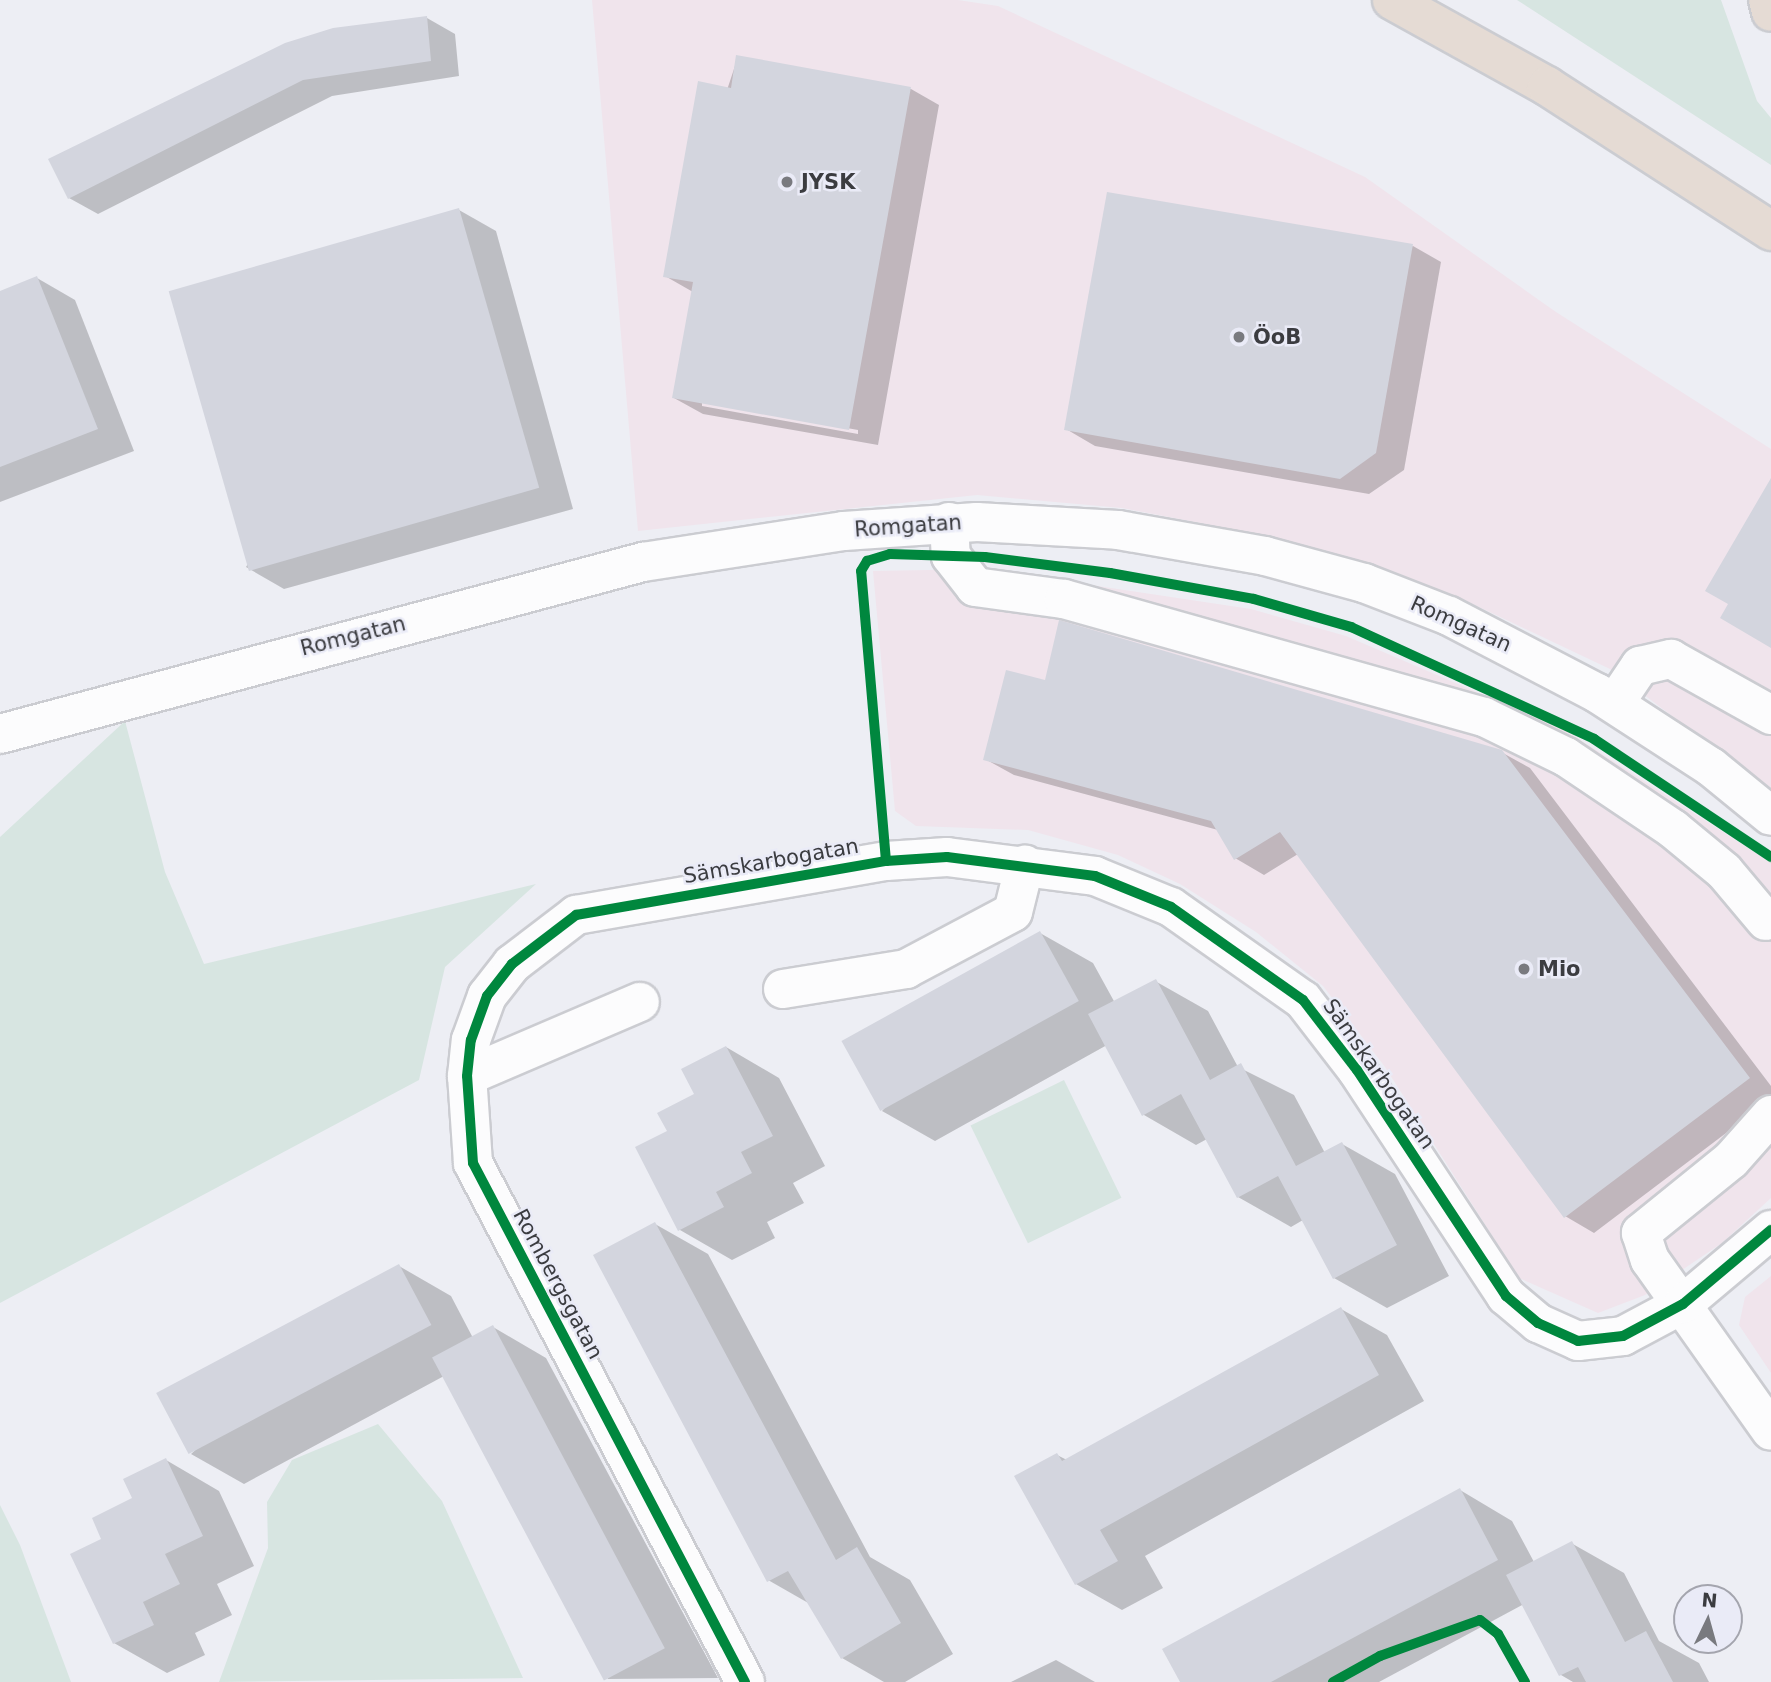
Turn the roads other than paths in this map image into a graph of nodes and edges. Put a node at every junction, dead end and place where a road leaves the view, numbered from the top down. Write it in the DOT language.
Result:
graph roads {
  1 [pos="1392,0"];
  2 [pos="1768,0"];
  3 [pos="1771,12"];
  4 [pos="1771,231"];
  5 [pos="949,522"];
  6 [pos="1615,703"];
  7 [pos="1771,715"];
  8 [pos="0,734"];
  9 [pos="1771,816"];
  10 [pos="1025,864"];
  11 [pos="576,915"];
  12 [pos="1769,921"];
  13 [pos="783,989"];
  14 [pos="640,1002"];
  15 [pos="467,1076"];
  16 [pos="1771,1115"];
  17 [pos="1771,1230"];
  18 [pos="1683,1304"];
  19 [pos="1771,1431"];
  20 [pos="746,1682"];
  1 -- 4 [label="highway"];
  2 -- 3 [label="highway"];
  5 -- 6 [label="street, Romgatan"];
  5 -- 8 [label="street, Romgatan"];
  5 -- 12 [label="street"];
  6 -- 7 [label="street"];
  6 -- 9 [label="street, Romgatan"];
  10 -- 11 [label="street, Sämskarbogatan"];
  10 -- 13 [label="street"];
  10 -- 18 [label="street, Sämskarbogatan"];
  11 -- 15 [label="street, Rombergsgatan"];
  14 -- 15 [label="street"];
  15 -- 20 [label="street, Rombergsgatan"];
  16 -- 18 [label="street"];
  17 -- 18 [label="street"];
  18 -- 19 [label="street"];
}
